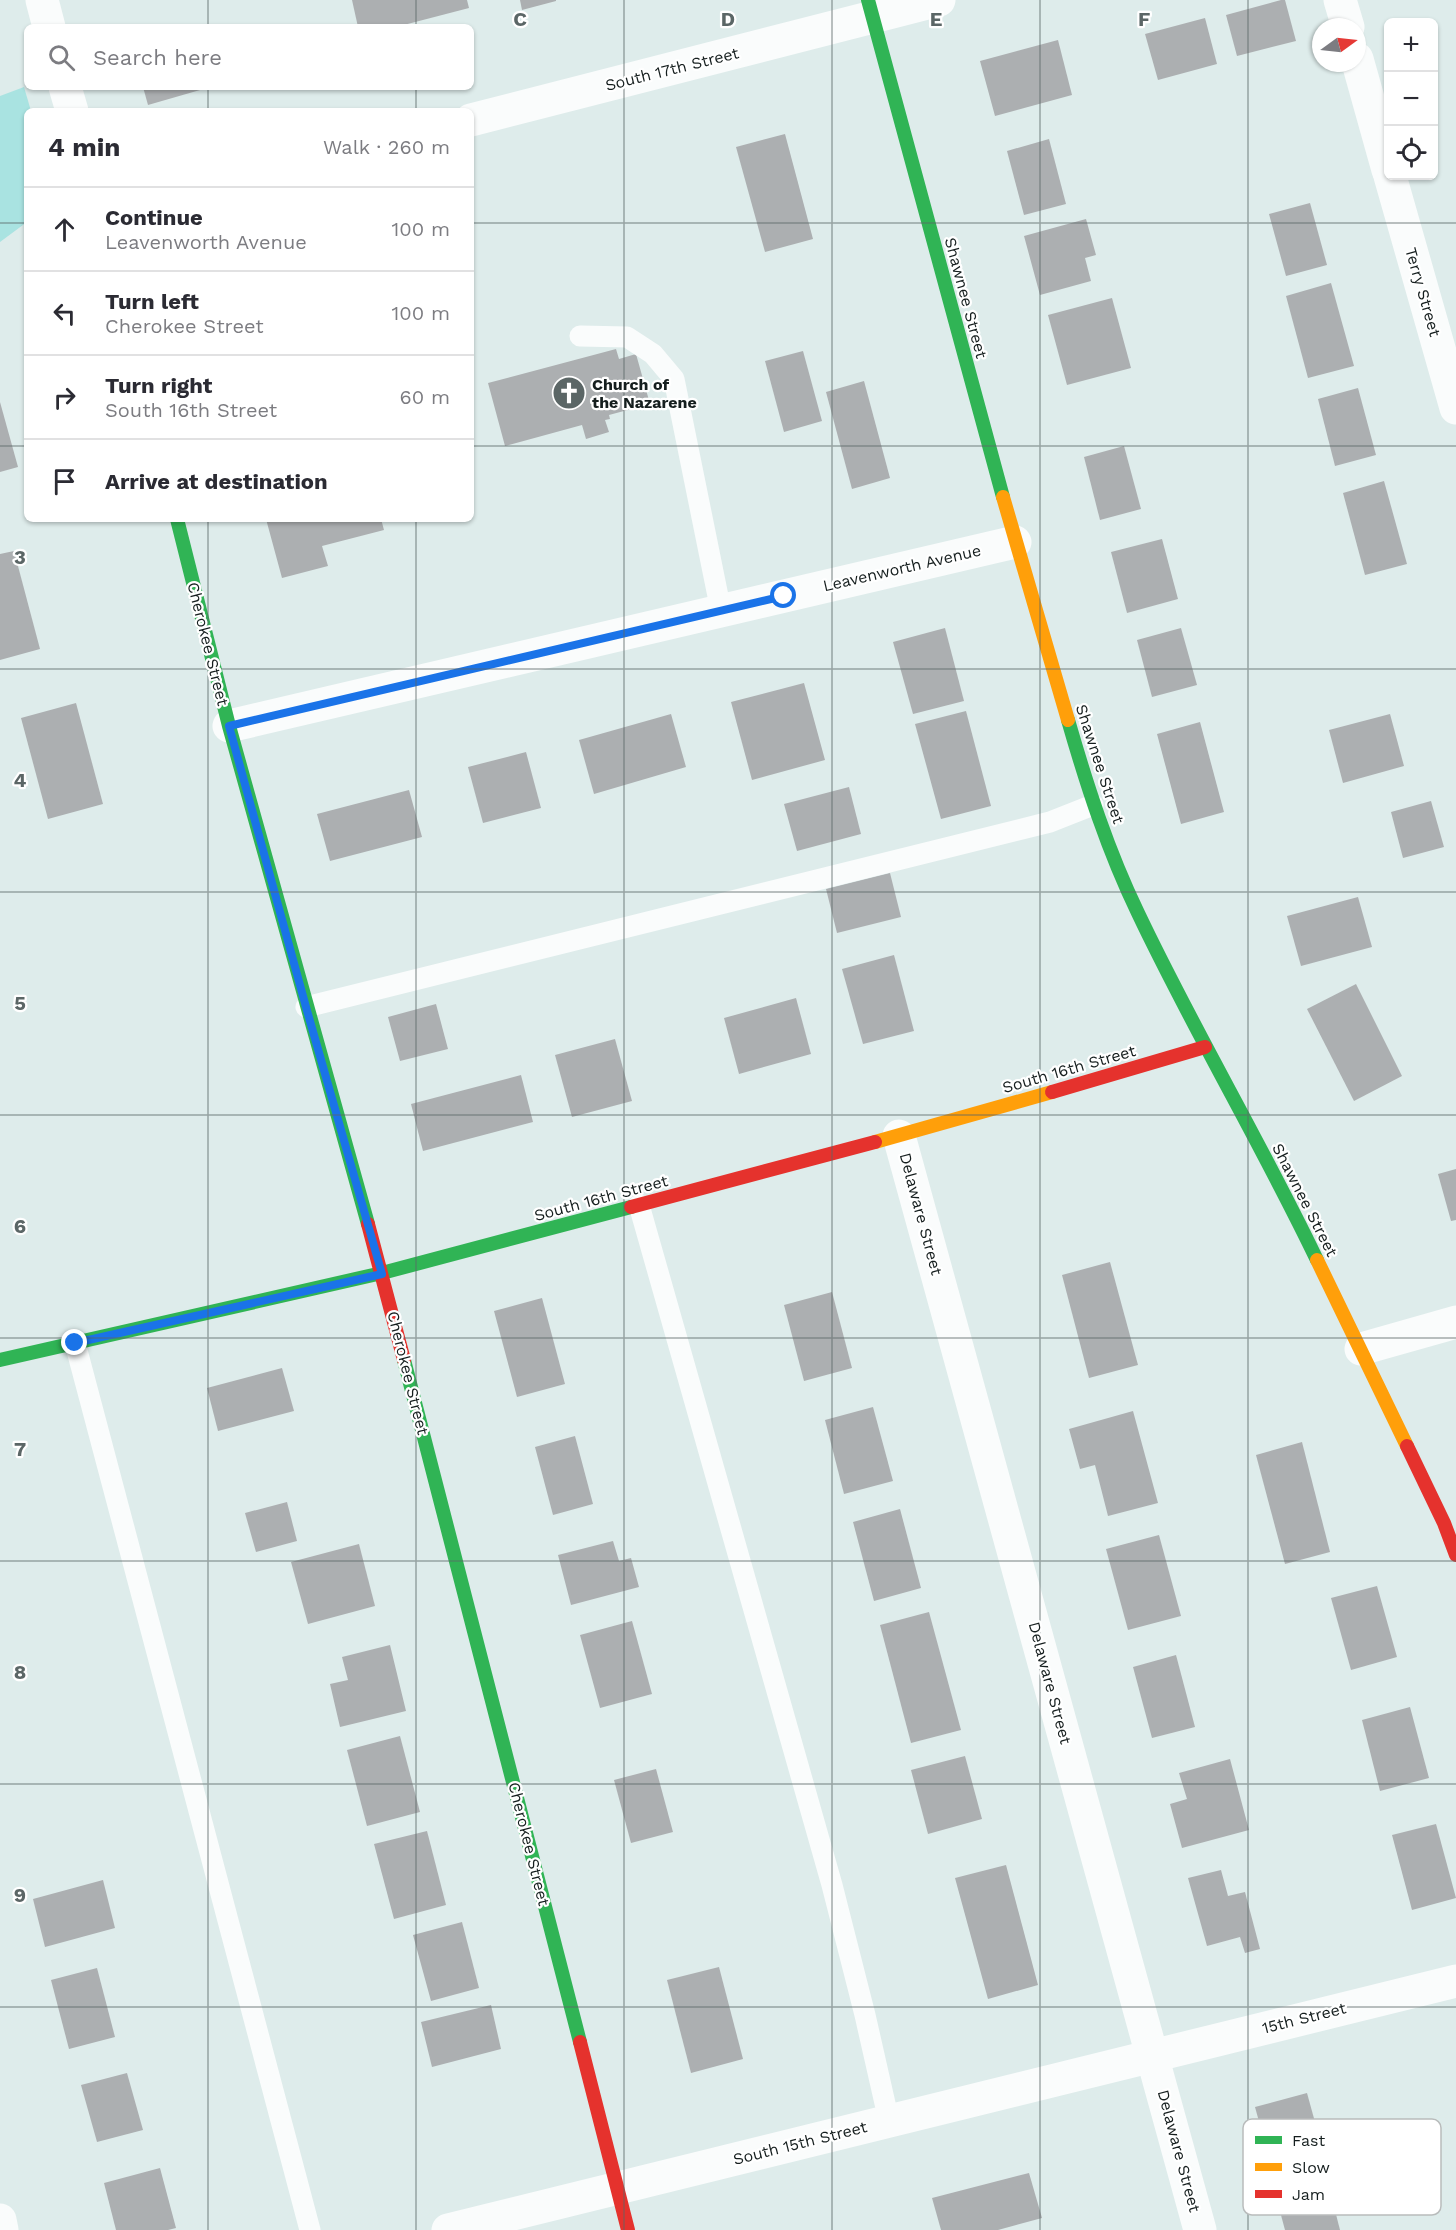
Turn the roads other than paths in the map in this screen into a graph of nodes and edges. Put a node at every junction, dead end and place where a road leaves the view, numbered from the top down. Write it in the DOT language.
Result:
graph roads {
  1 [pos="42,0"];
  2 [pos="939,0"];
  3 [pos="1340,0"];
  4 [pos="870,9"];
  5 [pos="1345,18"];
  6 [pos="48,24"];
  7 [pos="1361,72"];
  8 [pos="66,90"];
  9 [pos="71,108"];
  10 [pos="474,119"];
  11 [pos="1384,153"];
  12 [pos="1391,180"];
  13 [pos="580,336"];
  14 [pos="1456,408"];
  15 [pos="178,522"];
  16 [pos="1015,542"];
  17 [pos="721,611"];
  18 [pos="229,726"];
  19 [pos="1092,805"];
  20 [pos="306,1007"];
  21 [pos="1205,1047"];
  22 [pos="899,1136"];
  23 [pos="639,1204"];
  24 [pos="382,1274"];
  25 [pos="1456,1322"];
  26 [pos="75,1343"];
  27 [pos="1361,1349"];
  28 [pos="0,1360"];
  29 [pos="1456,1555"];
  30 [pos="1456,1981"];
  31 [pos="1153,2055"];
  32 [pos="889,2121"];
  33 [pos="617,2189"];
  34 [pos="0,2220"];
  35 [pos="2,2230"];
  36 [pos="310,2230"];
  37 [pos="448,2230"];
  38 [pos="628,2230"];
  39 [pos="1200,2230"];
  1 -- 6 [label="street"];
  2 -- 4 [label="street, South 17th Street"];
  3 -- 5 [label="street"];
  4 -- 10 [label="street, South 17th Street"];
  4 -- 16 [label="street, Shawnee Street"];
  7 -- 11 [label="street"];
  8 -- 9 [label="street"];
  12 -- 14 [label="street, Terry Street"];
  13 -- 17 [label="lane"];
  15 -- 18 [label="street, Cherokee Street"];
  16 -- 17 [label="street, Leavenworth Avenue"];
  16 -- 19 [label="street, Shawnee Street"];
  17 -- 18 [label="street, Leavenworth Avenue"];
  18 -- 20 [label="street, Cherokee Street"];
  19 -- 20 [label="lane"];
  19 -- 21 [label="street, Shawnee Street"];
  20 -- 24 [label="street, Cherokee Street"];
  21 -- 22 [label="street, South 16th Street"];
  21 -- 27 [label="street, Shawnee Street"];
  22 -- 23 [label="street, South 16th Street"];
  22 -- 31 [label="street, Delaware Street"];
  23 -- 24 [label="street, South 16th Street"];
  23 -- 32 [label="lane"];
  24 -- 26 [label="street, South 16th Street"];
  24 -- 33 [label="street, Cherokee Street"];
  25 -- 27 [label="street"];
  26 -- 28 [label="street, South 16th Street"];
  26 -- 36 [label="lane"];
  27 -- 29 [label="street, Shawnee Street"];
  30 -- 31 [label="street, 15th Street"];
  31 -- 32 [label="street, South 15th Street"];
  31 -- 39 [label="street, Delaware Street"];
  32 -- 33 [label="street, South 15th Street"];
  33 -- 37 [label="street, South 15th Street"];
  33 -- 38 [label="street, Cherokee Street"];
  34 -- 35 [label="street"];
}
